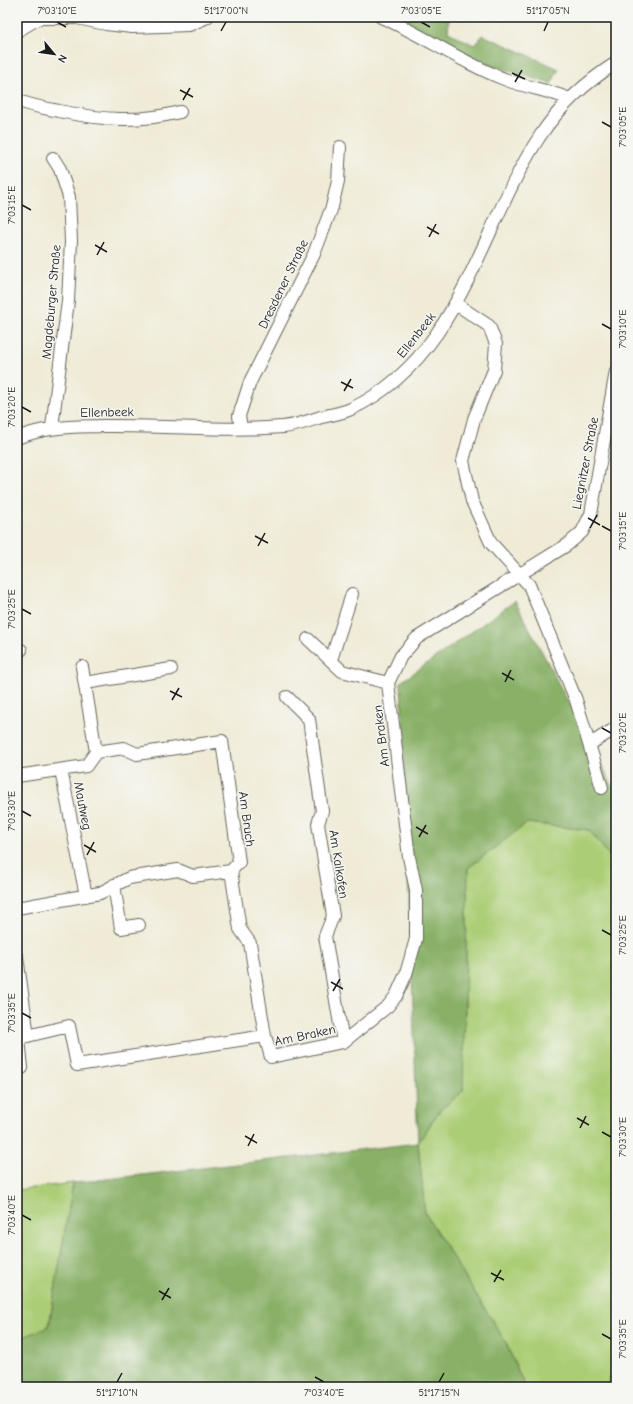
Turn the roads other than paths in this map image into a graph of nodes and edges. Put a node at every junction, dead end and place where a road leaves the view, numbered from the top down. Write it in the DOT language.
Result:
graph roads {
  1 [pos="207,17"];
  2 [pos="381,17"];
  3 [pos="17,31"];
  4 [pos="616,63"];
  5 [pos="569,99"];
  6 [pos="17,100"];
  7 [pos="180,112"];
  8 [pos="340,147"];
  9 [pos="53,158"];
  10 [pos="456,304"];
  11 [pos="616,371"];
  12 [pos="52,427"];
  13 [pos="241,428"];
  14 [pos="17,438"];
  15 [pos="519,574"];
  16 [pos="352,594"];
  17 [pos="308,639"];
  18 [pos="331,660"];
  19 [pos="82,667"];
  20 [pos="171,669"];
  21 [pos="388,683"];
  22 [pos="85,684"];
  23 [pos="287,698"];
  24 [pos="616,728"];
  25 [pos="590,744"];
  26 [pos="96,752"];
  27 [pos="61,770"];
  28 [pos="17,776"];
  29 [pos="602,788"];
  30 [pos="231,872"];
  31 [pos="114,885"];
  32 [pos="86,896"];
  33 [pos="17,908"];
  34 [pos="139,925"];
  35 [pos="17,957"];
  36 [pos="28,1036"];
  37 [pos="265,1036"];
  38 [pos="343,1042"];
  39 [pos="17,1069"];
  1 -- 3 [label="street"];
  2 -- 5 [label="street"];
  4 -- 5 [label="street, Ellenbeek"];
  5 -- 10 [label="street, Ellenbeek"];
  6 -- 7 [label="street"];
  8 -- 13 [label="street, Dresdener Straße"];
  9 -- 12 [label="street, Magdeburger Straße"];
  10 -- 13 [label="street, Ellenbeek"];
  10 -- 15 [label="street"];
  11 -- 15 [label="street, Liegnitzer Straße"];
  12 -- 13 [label="street, Ellenbeek"];
  12 -- 14 [label="street, Ellenbeek"];
  15 -- 21 [label="street"];
  15 -- 25 [label="street"];
  16 -- 18 [label="street"];
  17 -- 18 [label="street"];
  18 -- 21 [label="street"];
  19 -- 22 [label="street"];
  20 -- 22 [label="street"];
  21 -- 38 [label="street, Am Braken"];
  22 -- 26 [label="street"];
  23 -- 38 [label="street, Am Kalkofen"];
  24 -- 25 [label="street"];
  25 -- 29 [label="street"];
  26 -- 27 [label="street"];
  26 -- 30 [label="street, Am Bruch"];
  27 -- 28 [label="street"];
  27 -- 32 [label="street, Mautweg"];
  30 -- 31 [label="street"];
  30 -- 37 [label="street"];
  31 -- 32 [label="street"];
  31 -- 34 [label="street"];
  32 -- 33 [label="street"];
  35 -- 36 [label="street"];
  36 -- 37 [label="street, Am Braken"];
  36 -- 39 [label="street"];
  37 -- 38 [label="street, Am Braken"];
}
